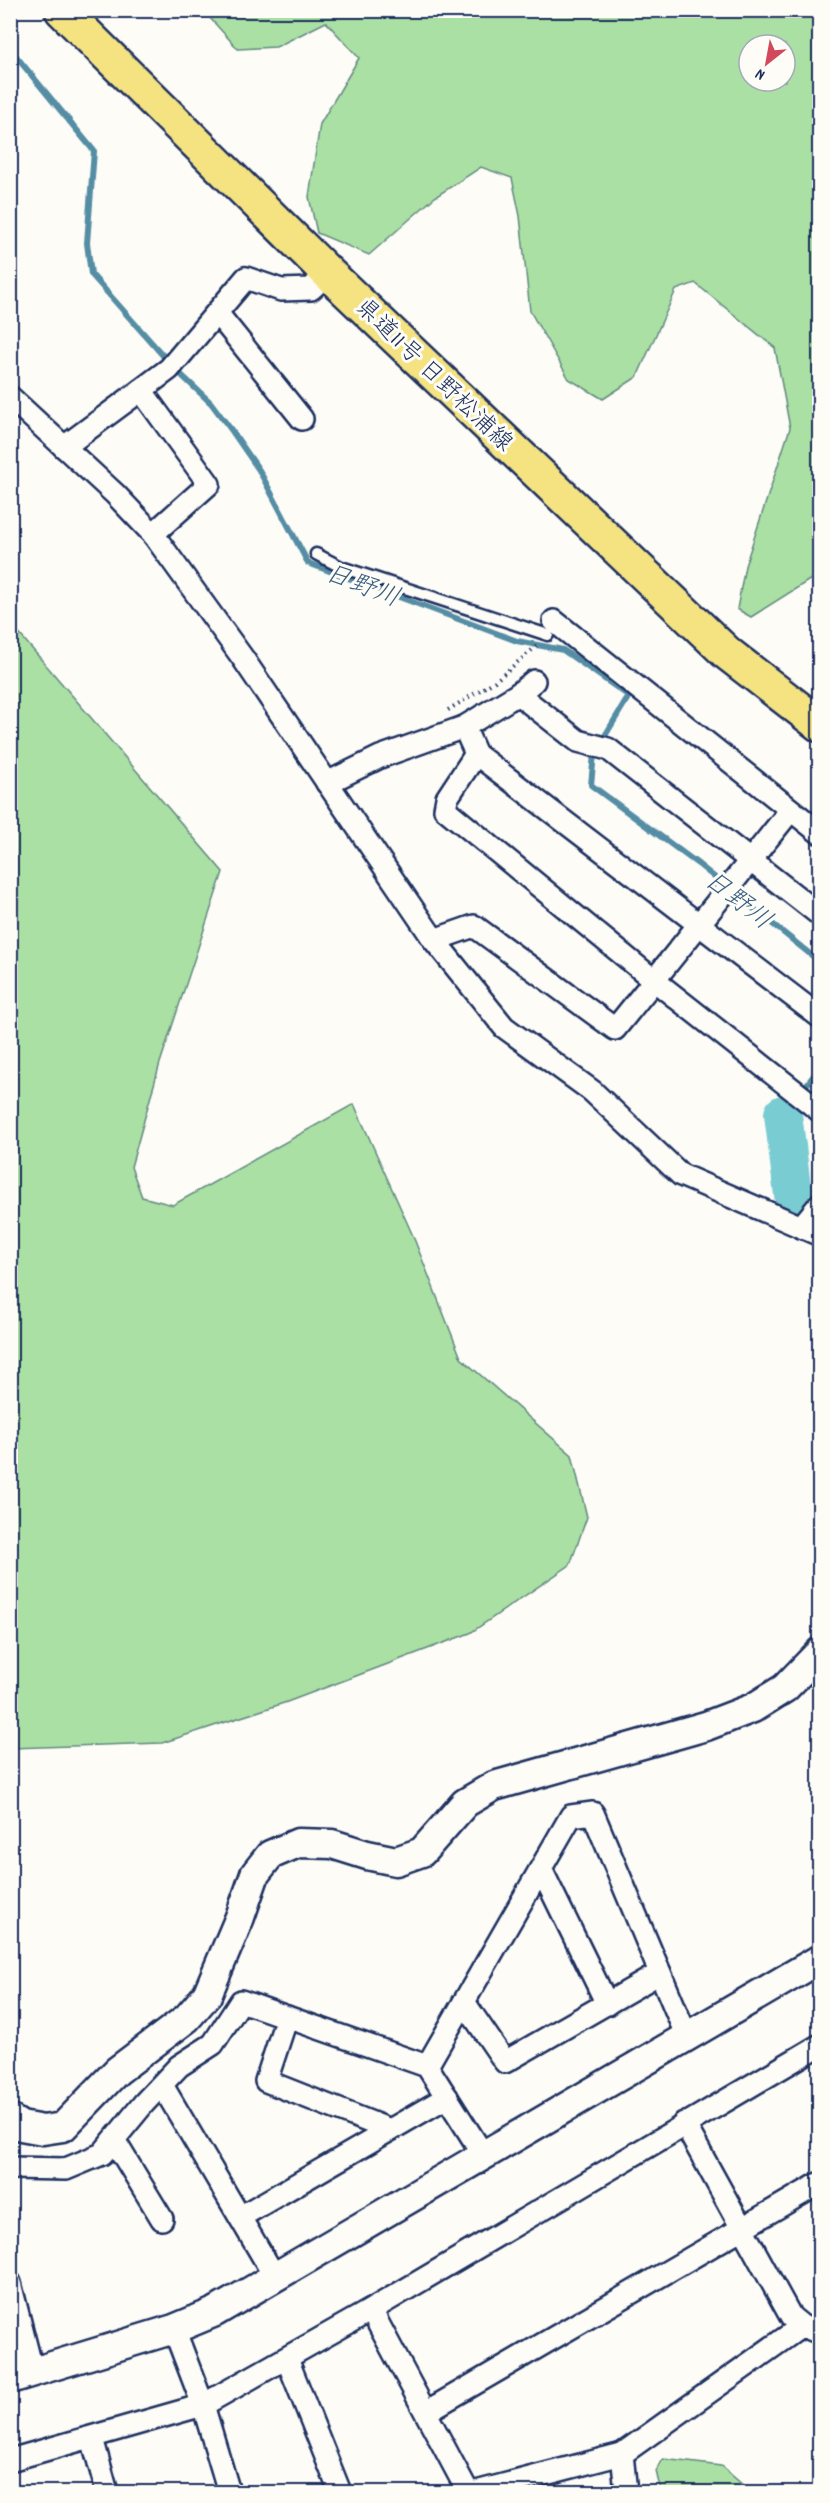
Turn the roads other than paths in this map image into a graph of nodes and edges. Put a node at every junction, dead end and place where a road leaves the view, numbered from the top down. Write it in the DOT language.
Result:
graph roads {
  1 [pos="62,10"];
  2 [pos="328,273"];
  3 [pos="217,313"];
  4 [pos="141,390"];
  5 [pos="10,397"];
  6 [pos="302,419"];
  7 [pos="64,447"];
  8 [pos="153,534"];
  9 [pos="316,554"];
  10 [pos="551,628"];
  11 [pos="819,725"];
  12 [pos="464,727"];
  13 [pos="477,754"];
  14 [pos="327,783"];
  15 [pos="790,811"];
  16 [pos="819,833"];
  17 [pos="751,860"];
  18 [pos="819,915"];
  19 [pos="700,923"];
  20 [pos="434,940"];
  21 [pos="655,981"];
  22 [pos="819,1017"];
  23 [pos="819,1111"];
  24 [pos="819,1204"];
  25 [pos="810,1231"];
  26 [pos="819,1652"];
  27 [pos="541,1869"];
  28 [pos="819,1959"];
  29 [pos="660,1973"];
  30 [pos="464,2002"];
  31 [pos="607,2004"];
  32 [pos="287,2017"];
  33 [pos="687,2037"];
  34 [pos="819,2045"];
  35 [pos="427,2066"];
  36 [pos="162,2085"];
  37 [pos="447,2097"];
  38 [pos="10,2119"];
  39 [pos="684,2123"];
  40 [pos="390,2130"];
  41 [pos="114,2140"];
  42 [pos="484,2156"];
  43 [pos="10,2168"];
  44 [pos="819,2183"];
  45 [pos="151,2212"];
  46 [pos="240,2217"];
  47 [pos="740,2228"];
  48 [pos="275,2277"];
  49 [pos="10,2283"];
  50 [pos="371,2310"];
  51 [pos="174,2329"];
  52 [pos="811,2329"];
  53 [pos="287,2359"];
  54 [pos="22,2376"];
  55 [pos="203,2405"];
  56 [pos="426,2412"];
  57 [pos="92,2438"];
  58 [pos="622,2454"];
  59 [pos="10,2460"];
  60 [pos="108,2493"];
  61 [pos="229,2493"];
  62 [pos="340,2493"];
  63 [pos="468,2493"];
  64 [pos="476,2493"];
  65 [pos="626,2493"];
  1 -- 2 [label="main road, 県道11号 日野松浦線"];
  2 -- 3 [label="street"];
  2 -- 11 [label="main road, 県道11号 日野松浦線"];
  3 -- 4 [label="street"];
  3 -- 6 [label="street"];
  4 -- 7 [label="street"];
  4 -- 8 [label="street"];
  5 -- 7 [label="street"];
  7 -- 8 [label="street"];
  8 -- 14 [label="street"];
  9 -- 10 [label="lane"];
  10 -- 15 [label="street"];
  12 -- 13 [label="street"];
  12 -- 14 [label="street"];
  12 -- 17 [label="street"];
  13 -- 19 [label="street"];
  13 -- 21 [label="street"];
  14 -- 20 [label="street"];
  15 -- 16 [label="street"];
  15 -- 17 [label="street"];
  17 -- 18 [label="street"];
  17 -- 19 [label="street"];
  19 -- 21 [label="street"];
  19 -- 22 [label="street"];
  20 -- 21 [label="street"];
  20 -- 25 [label="street"];
  21 -- 23 [label="street"];
  24 -- 25 [label="street"];
  26 -- 38 [label="street"];
  27 -- 29 [label="street"];
  27 -- 30 [label="street"];
  27 -- 31 [label="street"];
  28 -- 33 [label="street"];
  29 -- 31 [label="street"];
  29 -- 33 [label="street"];
  30 -- 31 [label="street"];
  30 -- 35 [label="street"];
  32 -- 35 [label="street"];
  32 -- 36 [label="street"];
  32 -- 40 [label="street"];
  33 -- 42 [label="street"];
  34 -- 39 [label="street"];
  35 -- 37 [label="street"];
  36 -- 41 [label="street"];
  36 -- 46 [label="street"];
  37 -- 40 [label="street"];
  37 -- 42 [label="street"];
  39 -- 47 [label="street"];
  39 -- 50 [label="street"];
  40 -- 46 [label="street"];
  41 -- 43 [label="street"];
  41 -- 45 [label="street"];
  42 -- 48 [label="street"];
  44 -- 47 [label="street"];
  46 -- 48 [label="street"];
  47 -- 52 [label="street"];
  47 -- 56 [label="street"];
  48 -- 51 [label="street"];
  49 -- 54 [label="street"];
  50 -- 53 [label="street"];
  50 -- 56 [label="street"];
  51 -- 54 [label="street"];
  51 -- 55 [label="street"];
  52 -- 58 [label="street"];
  53 -- 55 [label="street"];
  53 -- 62 [label="street"];
  55 -- 57 [label="street"];
  55 -- 61 [label="street"];
  56 -- 63 [label="street"];
  57 -- 59 [label="street"];
  57 -- 60 [label="street"];
  58 -- 64 [label="street"];
  58 -- 65 [label="street"];
}
